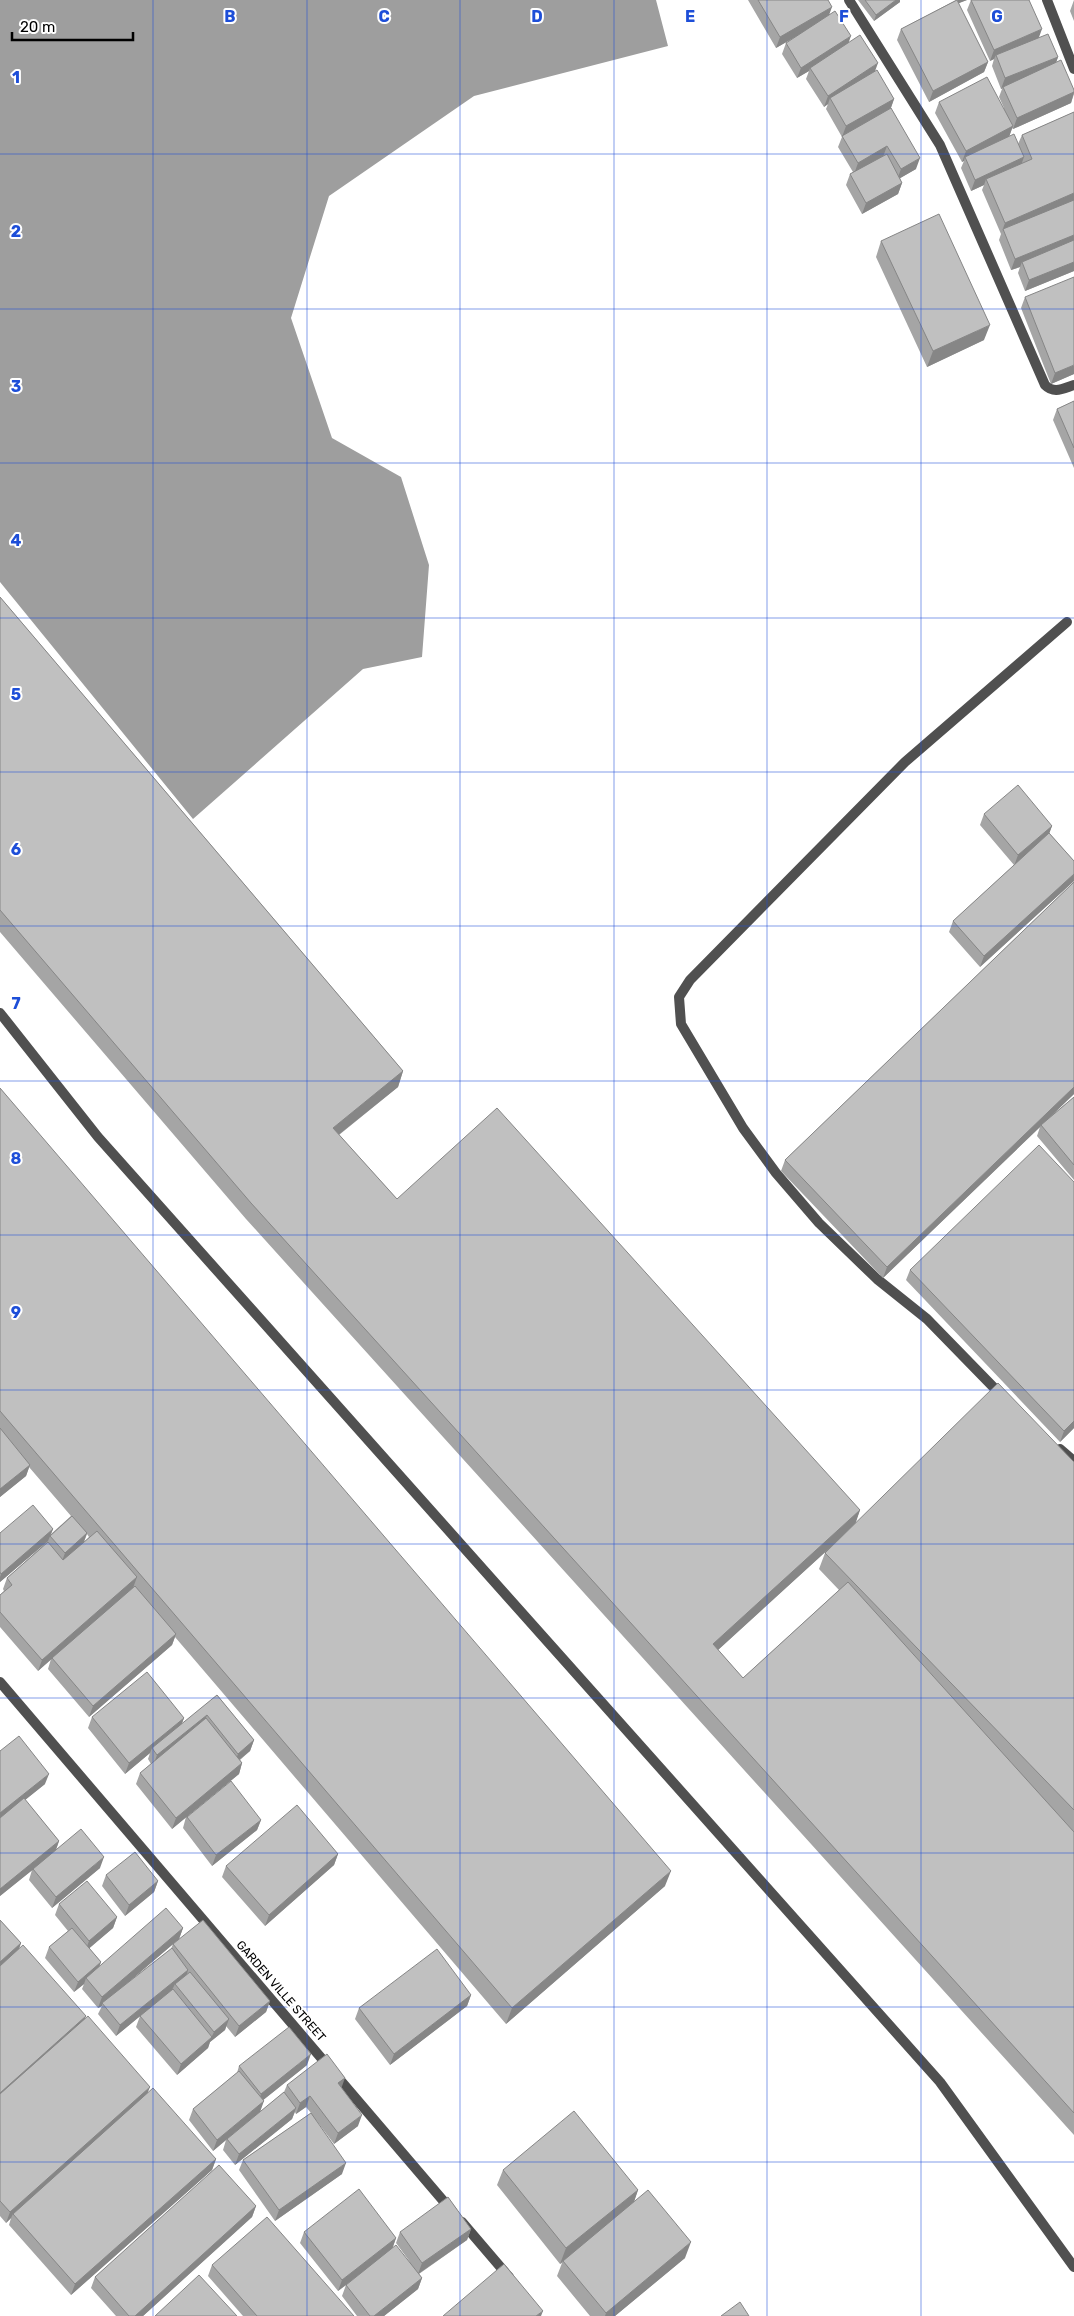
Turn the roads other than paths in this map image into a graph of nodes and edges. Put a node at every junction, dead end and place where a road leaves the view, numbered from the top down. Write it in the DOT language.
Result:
graph roads {
  1 [pos="849,0"];
  2 [pos="1047,0"];
  3 [pos="1074,69"];
  4 [pos="1074,385"];
  5 [pos="1067,622"];
  6 [pos="0,1012"];
  7 [pos="1013,1408"];
  8 [pos="1049,1440"];
  9 [pos="1074,1461"];
  10 [pos="0,1682"];
  11 [pos="1074,2268"];
  12 [pos="517,2286"];
  1 -- 4 [label="street"];
  2 -- 3 [label="street"];
  5 -- 7 [label="street"];
  6 -- 11 [label="street"];
  8 -- 9 [label="street"];
  10 -- 12 [label="street, GARDEN VILLE STREET"];
}
